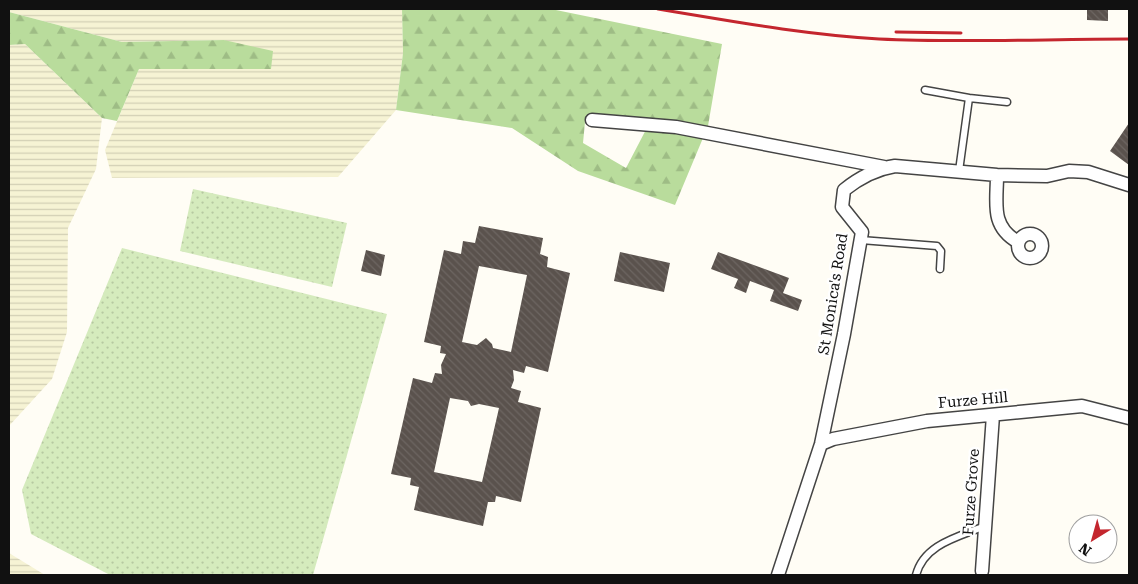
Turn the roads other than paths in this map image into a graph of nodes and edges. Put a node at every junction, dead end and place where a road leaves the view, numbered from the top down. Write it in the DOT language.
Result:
graph roads {
  1 [pos="925,90"];
  2 [pos="969,98"];
  3 [pos="1007,102"];
  4 [pos="592,120"];
  5 [pos="884,167"];
  6 [pos="959,171"];
  7 [pos="997,175"];
  8 [pos="1129,184"];
  9 [pos="861,240"];
  10 [pos="1018,242"];
  11 [pos="940,270"];
  12 [pos="993,415"];
  13 [pos="1129,418"];
  14 [pos="821,444"];
  15 [pos="985,526"];
  16 [pos="982,571"];
  17 [pos="778,575"];
  18 [pos="916,575"];
  1 -- 2 [label="lane"];
  2 -- 3 [label="lane"];
  2 -- 6 [label="lane"];
  4 -- 5 [label="street"];
  5 -- 6 [label="street, St Monica's Road"];
  5 -- 9 [label="street, St Monica's Road"];
  6 -- 7 [label="street, St Monica's Road"];
  7 -- 8 [label="street, St Monica's Road"];
  7 -- 10 [label="street"];
  9 -- 11 [label="lane"];
  9 -- 14 [label="street, St Monica's Road"];
  12 -- 13 [label="street, Furze Hill"];
  12 -- 14 [label="street, Furze Hill"];
  12 -- 15 [label="street, Furze Grove"];
  14 -- 17 [label="street, St Monica's Road"];
  15 -- 16 [label="street, Furze Grove"];
  15 -- 18 [label="lane"];
}
